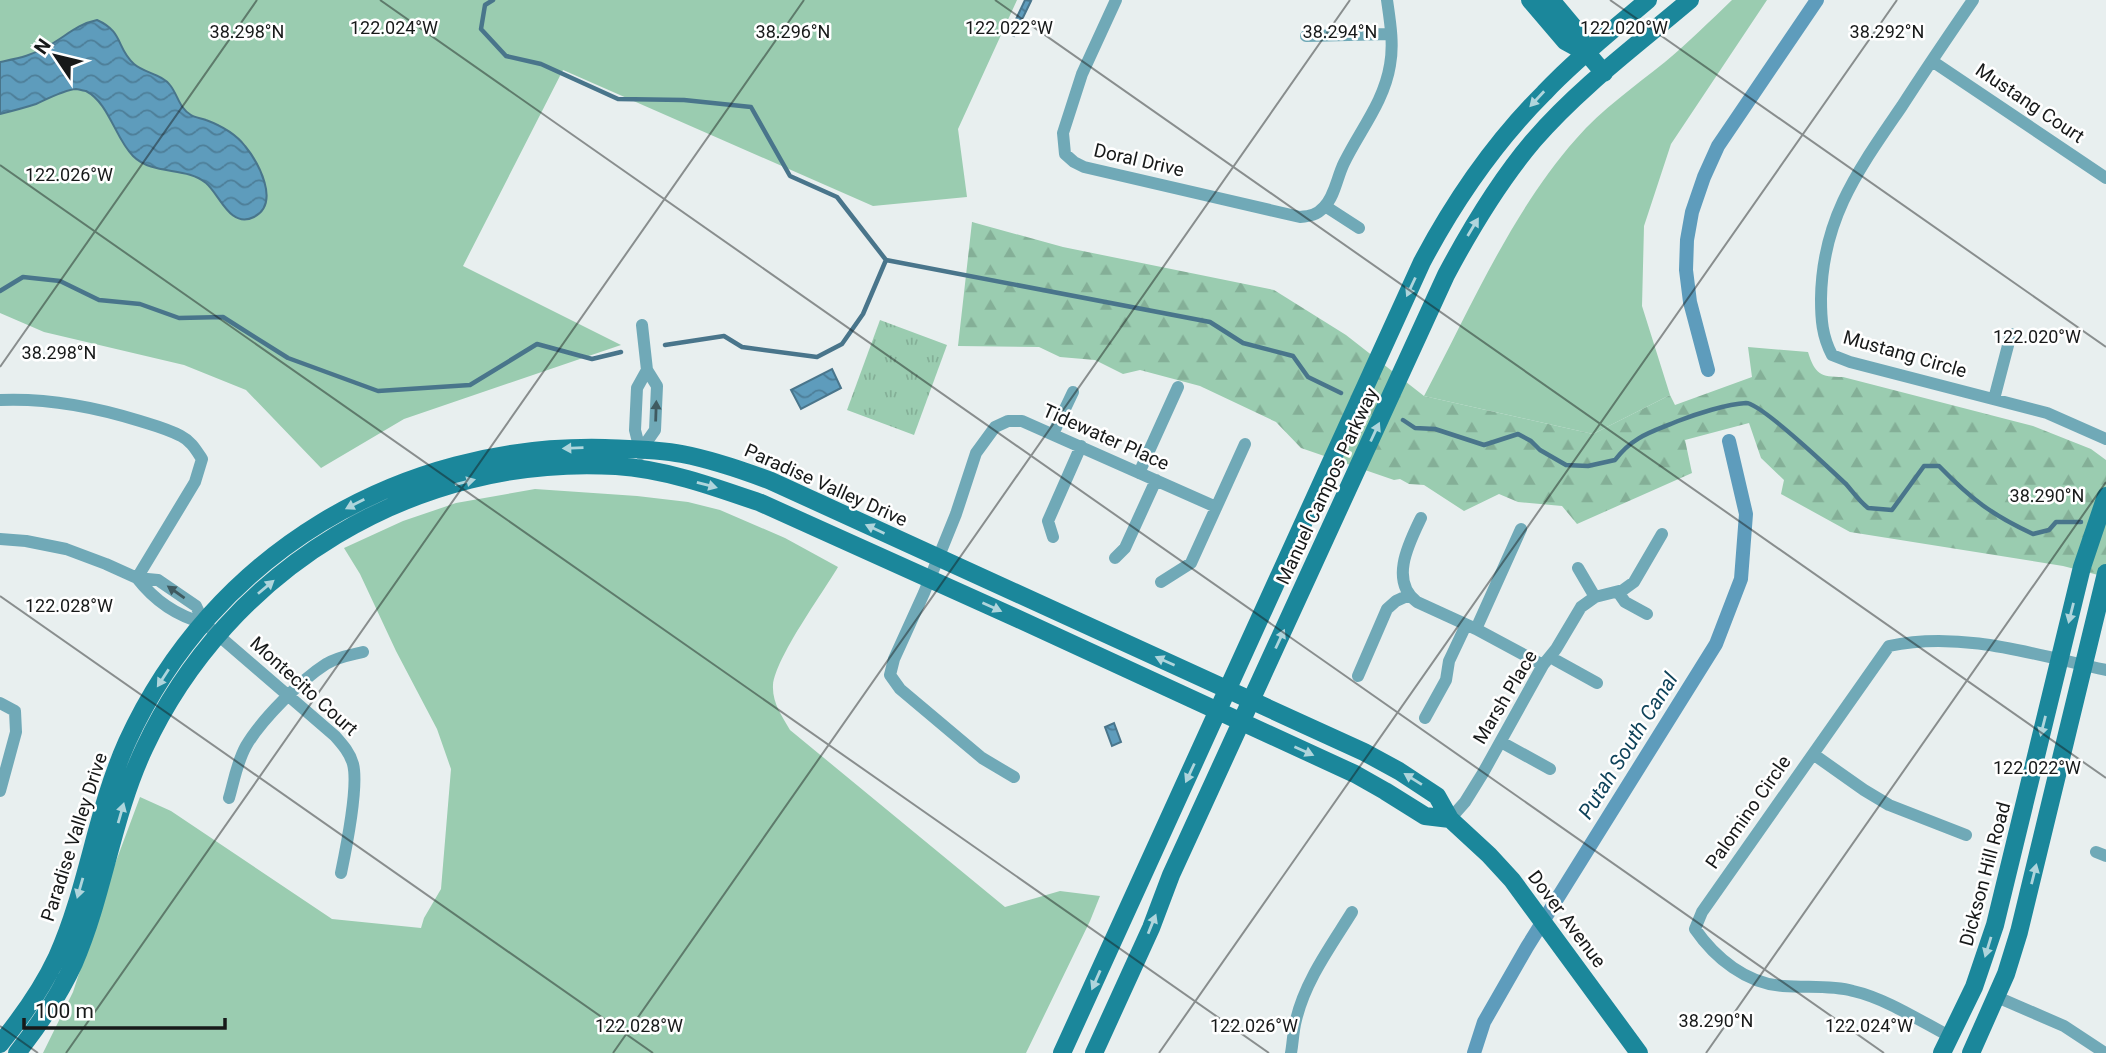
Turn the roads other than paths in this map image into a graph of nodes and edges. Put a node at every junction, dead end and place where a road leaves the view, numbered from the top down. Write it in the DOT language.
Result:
graph roads {
  1 [pos="1116,0"];
  2 [pos="1387,0"];
  3 [pos="1530,0"];
  4 [pos="1551,0"];
  5 [pos="1648,0"];
  6 [pos="1690,0"];
  7 [pos="1973,0"];
  8 [pos="1391,34"];
  9 [pos="1306,36"];
  10 [pos="1587,53"];
  11 [pos="1932,61"];
  12 [pos="1604,73"];
  13 [pos="2106,178"];
  14 [pos="1325,206"];
  15 [pos="1359,228"];
  16 [pos="642,325"];
  17 [pos="2011,334"];
  18 [pos="647,370"];
  19 [pos="1178,387"];
  20 [pos="1073,392"];
  21 [pos="1994,398"];
  22 [pos="0,400"];
  23 [pos="1053,434"];
  24 [pos="2106,439"];
  25 [pos="1245,444"];
  26 [pos="1081,446"];
  27 [pos="641,450"];
  28 [pos="640,470"];
  29 [pos="1139,473"];
  30 [pos="1156,480"];
  31 [pos="2106,496"];
  32 [pos="1216,508"];
  33 [pos="1421,518"];
  34 [pos="1521,529"];
  35 [pos="1662,534"];
  36 [pos="1053,537"];
  37 [pos="0,539"];
  38 [pos="938,557"];
  39 [pos="1115,558"];
  40 [pos="1578,568"];
  41 [pos="2106,573"];
  42 [pos="137,578"];
  43 [pos="929,579"];
  44 [pos="1161,582"];
  45 [pos="1618,592"];
  46 [pos="1409,595"];
  47 [pos="1595,597"];
  48 [pos="1647,614"];
  49 [pos="1471,627"];
  50 [pos="211,629"];
  51 [pos="363,652"];
  52 [pos="2059,660"];
  53 [pos="1546,661"];
  54 [pos="2084,665"];
  55 [pos="2106,670"];
  56 [pos="1358,676"];
  57 [pos="1597,683"];
  58 [pos="1227,690"];
  59 [pos="289,696"];
  60 [pos="1252,701"];
  61 [pos="0,703"];
  62 [pos="1218,711"];
  63 [pos="1425,718"];
  64 [pos="1242,722"];
  65 [pos="1501,742"];
  66 [pos="1813,754"];
  67 [pos="1550,769"];
  68 [pos="1014,777"];
  69 [pos="0,791"];
  70 [pos="229,798"];
  71 [pos="1450,819"];
  72 [pos="1966,835"];
  73 [pos="341,873"];
  74 [pos="1352,912"];
  75 [pos="1997,997"];
  76 [pos="1951,1037"];
  77 [pos="0,1044"];
  78 [pos="17,1053"];
  79 [pos="1062,1053"];
  80 [pos="1094,1053"];
  81 [pos="1291,1053"];
  82 [pos="1639,1053"];
  83 [pos="1942,1053"];
  84 [pos="1970,1053"];
  85 [pos="2105,1053"];
  1 -- 14 [label="street, Doral Drive"];
  2 -- 8 [label="street"];
  3 -- 10 [label="street"];
  4 -- 10 [label="street"];
  5 -- 10 [label="street, Manuel Campos Parkway"];
  6 -- 12 [label="street, Manuel Campos Parkway"];
  7 -- 11 [label="street, Mustang Circle"];
  8 -- 9 [label="street"];
  8 -- 14 [label="street"];
  10 -- 12 [label="street"];
  10 -- 58 [label="street, Manuel Campos Parkway, one-way"];
  11 -- 13 [label="street, Mustang Court"];
  11 -- 21 [label="street, Mustang Circle"];
  60 -- 12 [label="street, Manuel Campos Parkway, one-way"];
  14 -- 15 [label="street"];
  16 -- 18 [label="street"];
  17 -- 21 [label="street"];
  18 -- 27 [label="street"];
  27 -- 18 [label="street, one-way"];
  19 -- 29 [label="street"];
  20 -- 23 [label="street"];
  21 -- 24 [label="street, Mustang Circle"];
  22 -- 42 [label="street"];
  23 -- 26 [label="street, Tidewater Place"];
  23 -- 38 [label="street, Tidewater Place"];
  25 -- 32 [label="street"];
  26 -- 29 [label="street, Tidewater Place"];
  26 -- 36 [label="street"];
  27 -- 28 [label="street"];
  38 -- 27 [label="street, Paradise Valley Drive, one-way"];
  27 -- 50 [label="street, Paradise Valley Drive, one-way"];
  28 -- 43 [label="street, Paradise Valley Drive, one-way"];
  50 -- 28 [label="street, Paradise Valley Drive, one-way"];
  29 -- 30 [label="street, Tidewater Place"];
  30 -- 32 [label="street, Tidewater Place"];
  30 -- 39 [label="street"];
  31 -- 52 [label="street, Dickson Hill Road, one-way"];
  32 -- 44 [label="street"];
  33 -- 46 [label="street"];
  34 -- 49 [label="street"];
  35 -- 45 [label="street"];
  37 -- 42 [label="street, Montecito Court"];
  38 -- 43 [label="street, Tidewater Place"];
  58 -- 38 [label="street, Paradise Valley Drive, one-way"];
  40 -- 47 [label="street"];
  41 -- 54 [label="street"];
  42 -- 50 [label="street, Montecito Court"];
  43 -- 62 [label="street, Paradise Valley Drive, one-way"];
  43 -- 68 [label="street, Tidewater Place"];
  45 -- 47 [label="street"];
  45 -- 48 [label="street"];
  46 -- 49 [label="street"];
  46 -- 56 [label="street"];
  47 -- 53 [label="street, Marsh Place"];
  49 -- 53 [label="street"];
  49 -- 63 [label="street"];
  50 -- 59 [label="street, Montecito Court"];
  50 -- 77 [label="street, Paradise Valley Drive, one-way"];
  78 -- 50 [label="street, Paradise Valley Drive, one-way"];
  51 -- 59 [label="street"];
  52 -- 54 [label="street, Palomino Circle"];
  52 -- 66 [label="street, Palomino Circle"];
  52 -- 76 [label="street, Dickson Hill Road, one-way"];
  53 -- 57 [label="street"];
  53 -- 65 [label="street, Marsh Place"];
  54 -- 55 [label="street, Palomino Circle"];
  75 -- 54 [label="street, one-way"];
  58 -- 60 [label="street, Paradise Valley Drive"];
  58 -- 62 [label="street, Manuel Campos Parkway"];
  59 -- 70 [label="street"];
  59 -- 73 [label="street, Montecito Court"];
  60 -- 64 [label="street, Manuel Campos Parkway"];
  71 -- 60 [label="street, Dover Avenue, one-way"];
  61 -- 69 [label="street"];
  62 -- 64 [label="street, Paradise Valley Drive"];
  62 -- 79 [label="street, Manuel Campos Parkway, one-way"];
  64 -- 71 [label="street, Dover Avenue, one-way"];
  80 -- 64 [label="street, Manuel Campos Parkway, one-way"];
  65 -- 67 [label="street"];
  65 -- 71 [label="street, Marsh Place"];
  66 -- 72 [label="street"];
  66 -- 76 [label="street, Palomino Circle"];
  71 -- 82 [label="street, Dover Avenue"];
  74 -- 81 [label="street"];
  75 -- 84 [label="street"];
  75 -- 85 [label="street"];
  76 -- 83 [label="street, Dickson Hill Road"];
}
